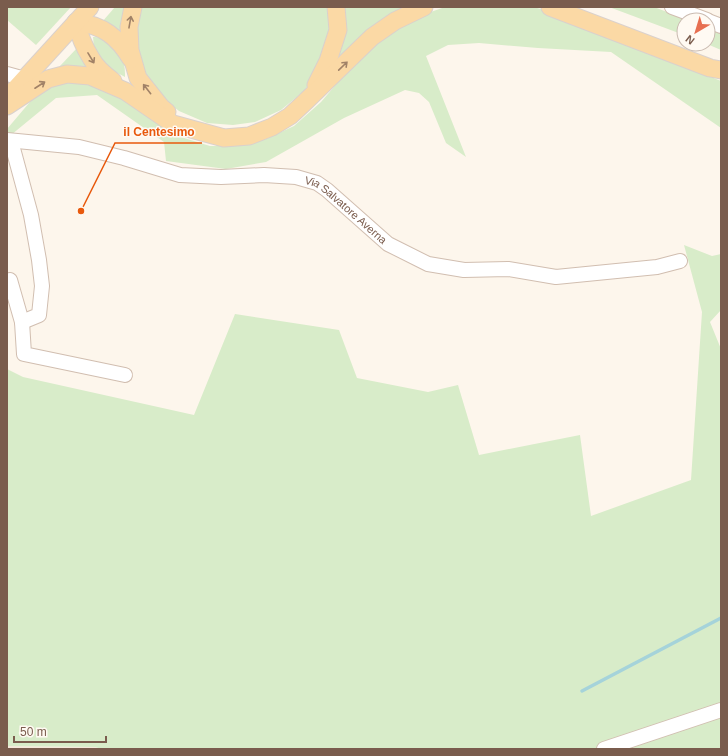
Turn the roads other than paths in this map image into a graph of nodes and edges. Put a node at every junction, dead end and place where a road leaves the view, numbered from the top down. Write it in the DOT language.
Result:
graph roads {
  1 [pos="90,7"];
  2 [pos="133,7"];
  3 [pos="336,7"];
  4 [pos="424,7"];
  5 [pos="550,7"];
  6 [pos="574,7"];
  7 [pos="672,7"];
  8 [pos="685,12"];
  9 [pos="76,22"];
  10 [pos="134,65"];
  11 [pos="721,66"];
  12 [pos="721,70"];
  13 [pos="7,74"];
  14 [pos="24,79"];
  15 [pos="125,91"];
  16 [pos="7,98"];
  17 [pos="305,102"];
  18 [pos="7,106"];
  19 [pos="183,127"];
  20 [pos="9,141"];
  21 [pos="680,261"];
  22 [pos="10,280"];
  23 [pos="22,322"];
  24 [pos="125,375"];
  25 [pos="721,710"];
  26 [pos="604,749"];
  1 -- 9 [label="main road"];
  10 -- 2 [label="main road, one-way"];
  3 -- 17 [label="main road"];
  17 -- 4 [label="main road, one-way"];
  5 -- 12 [label="main road"];
  6 -- 11 [label="main road"];
  7 -- 8 [label="street"];
  9 -- 10 [label="main road"];
  9 -- 14 [label="main road"];
  9 -- 15 [label="main road, one-way"];
  19 -- 10 [label="main road, one-way"];
  13 -- 14 [label="street"];
  14 -- 16 [label="main road"];
  18 -- 15 [label="main road, one-way"];
  15 -- 19 [label="main road"];
  17 -- 19 [label="main road"];
  20 -- 21 [label="street, Via Salvatore Averna"];
  20 -- 23 [label="street"];
  22 -- 23 [label="street"];
  23 -- 24 [label="street"];
  25 -- 26 [label="street"];
}
